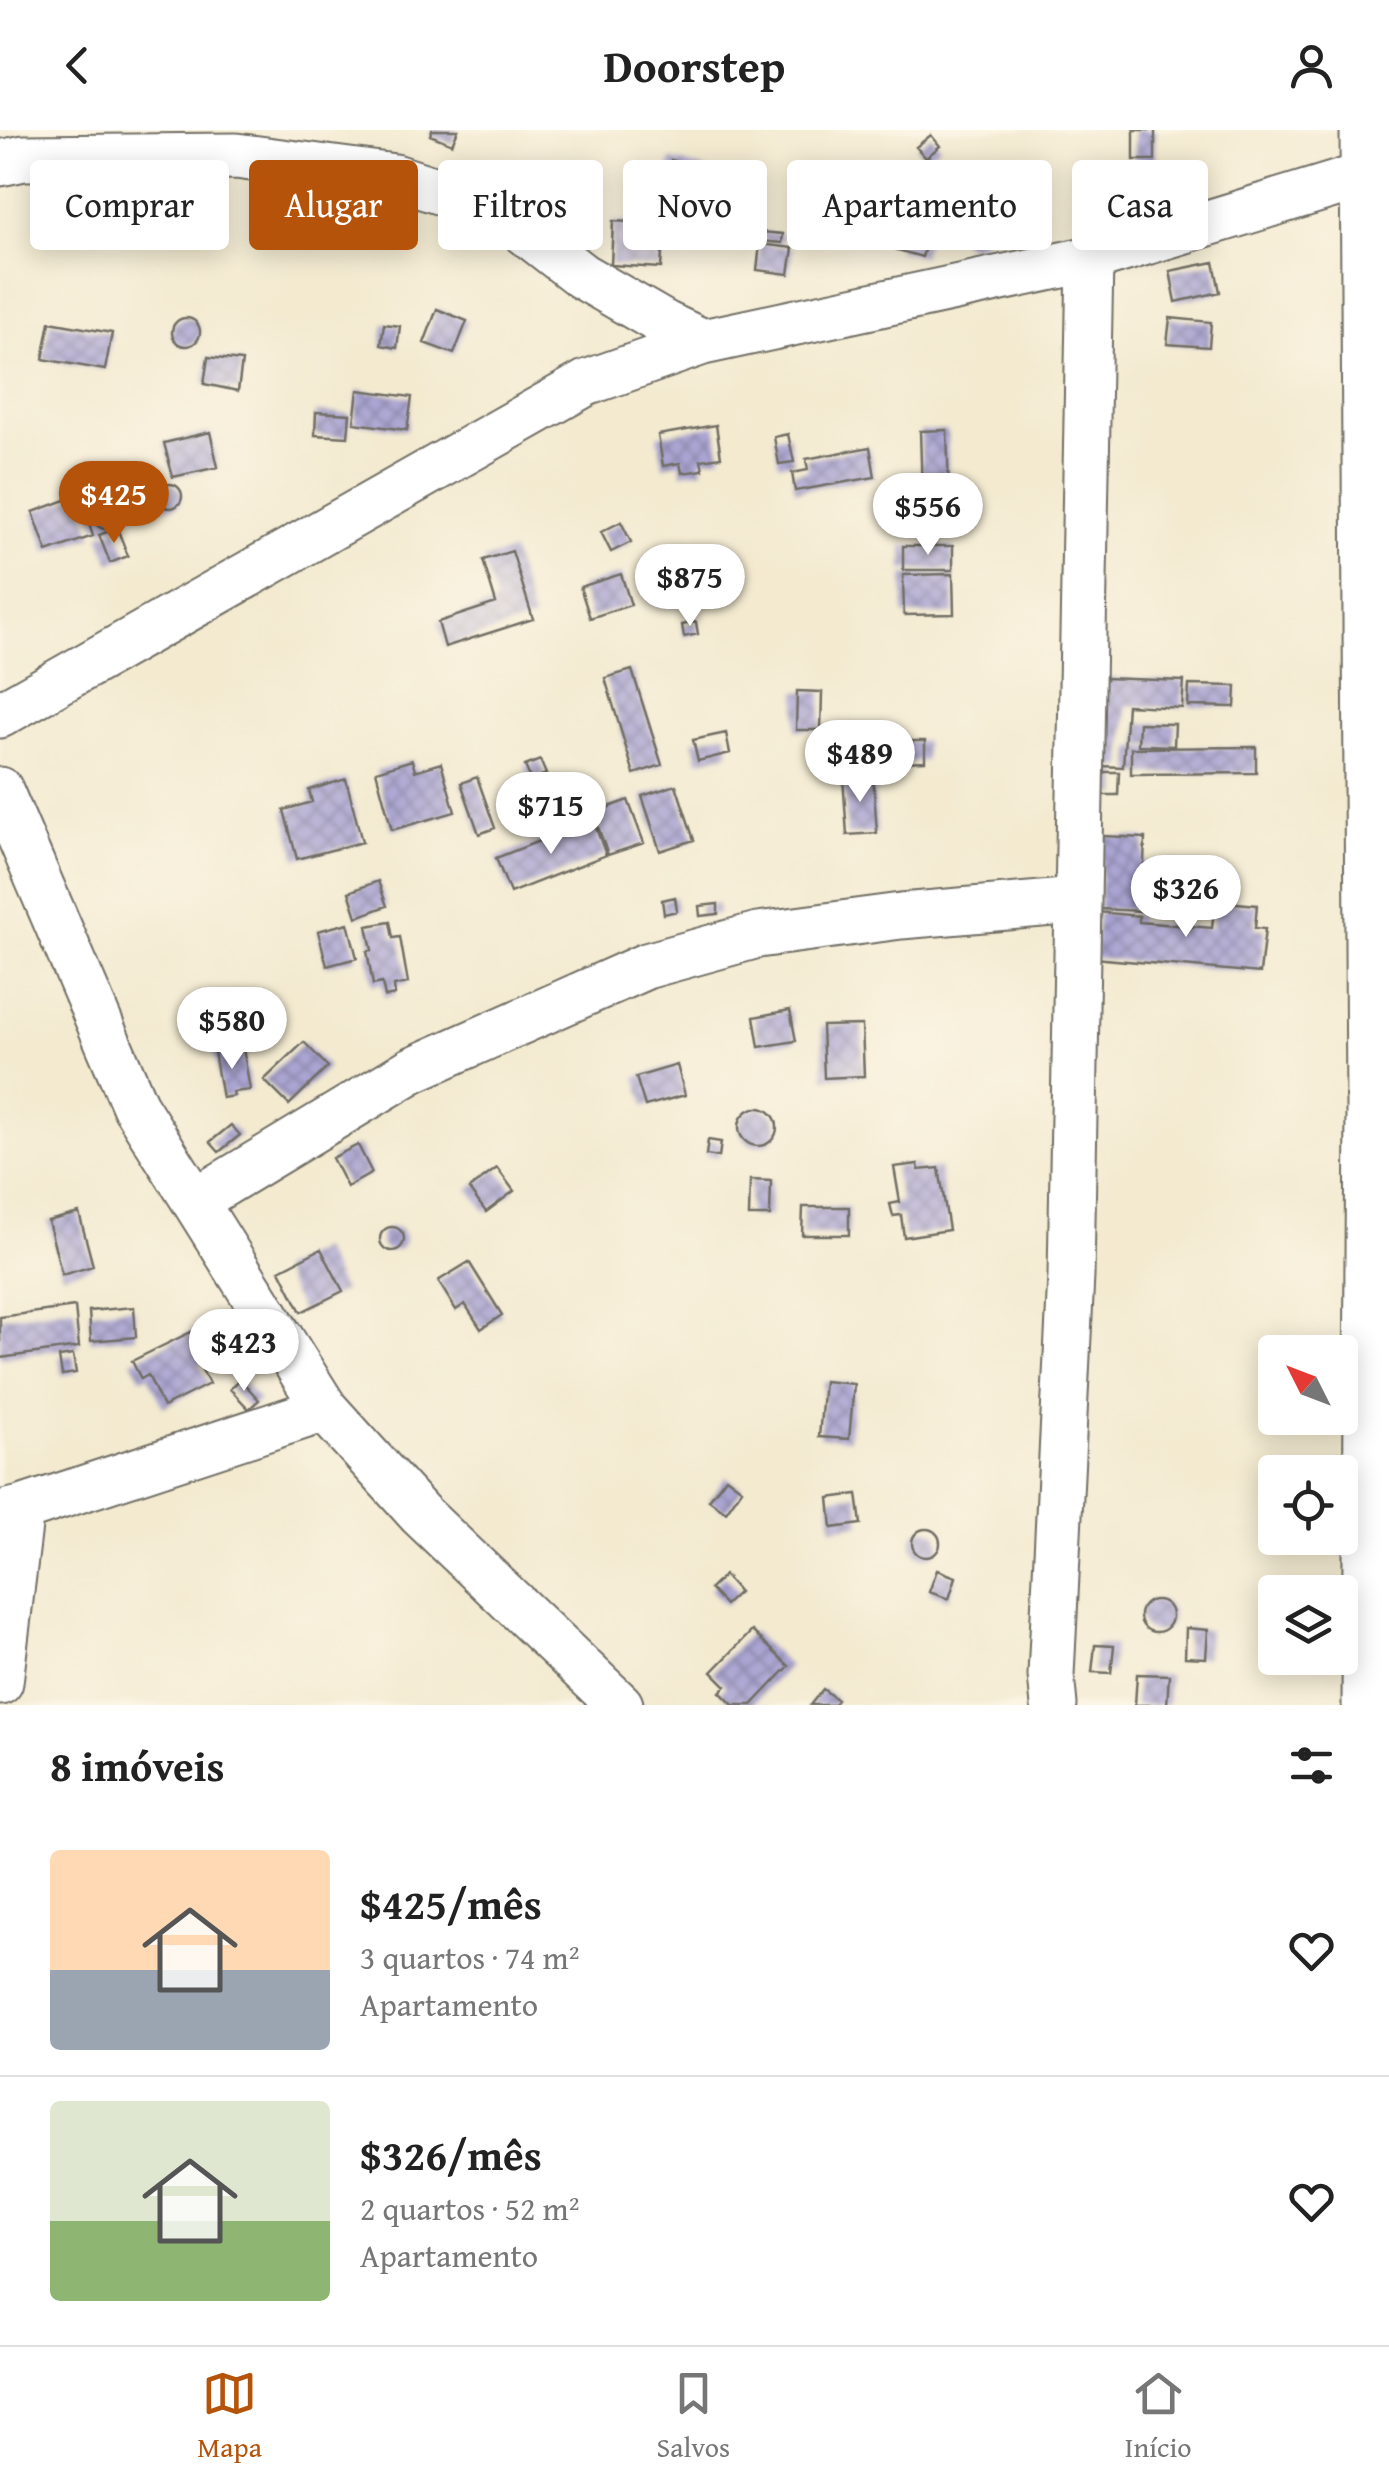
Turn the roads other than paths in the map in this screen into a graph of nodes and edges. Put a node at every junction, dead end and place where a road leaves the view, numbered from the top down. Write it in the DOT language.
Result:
graph roads {
  1 [pos="1368,152"];
  2 [pos="0,164"];
  3 [pos="1378,249"];
  4 [pos="1090,259"];
  5 [pos="703,342"];
  6 [pos="0,714"];
  7 [pos="0,790"];
  8 [pos="1077,901"];
  9 [pos="194,1201"];
  10 [pos="325,1409"];
  11 [pos="10,1512"];
  12 [pos="0,1682"];
  13 [pos="620,1705"];
  14 [pos="1054,1705"];
  15 [pos="1370,1705"];
  1 -- 3 [label="highway"];
  1 -- 4 [label="street"];
  2 -- 5 [label="street"];
  3 -- 15 [label="highway"];
  4 -- 5 [label="street"];
  4 -- 8 [label="street"];
  5 -- 6 [label="street"];
  7 -- 9 [label="street"];
  8 -- 9 [label="street"];
  8 -- 14 [label="street"];
  9 -- 10 [label="street"];
  10 -- 11 [label="street"];
  10 -- 13 [label="street"];
  11 -- 12 [label="street"];
}
